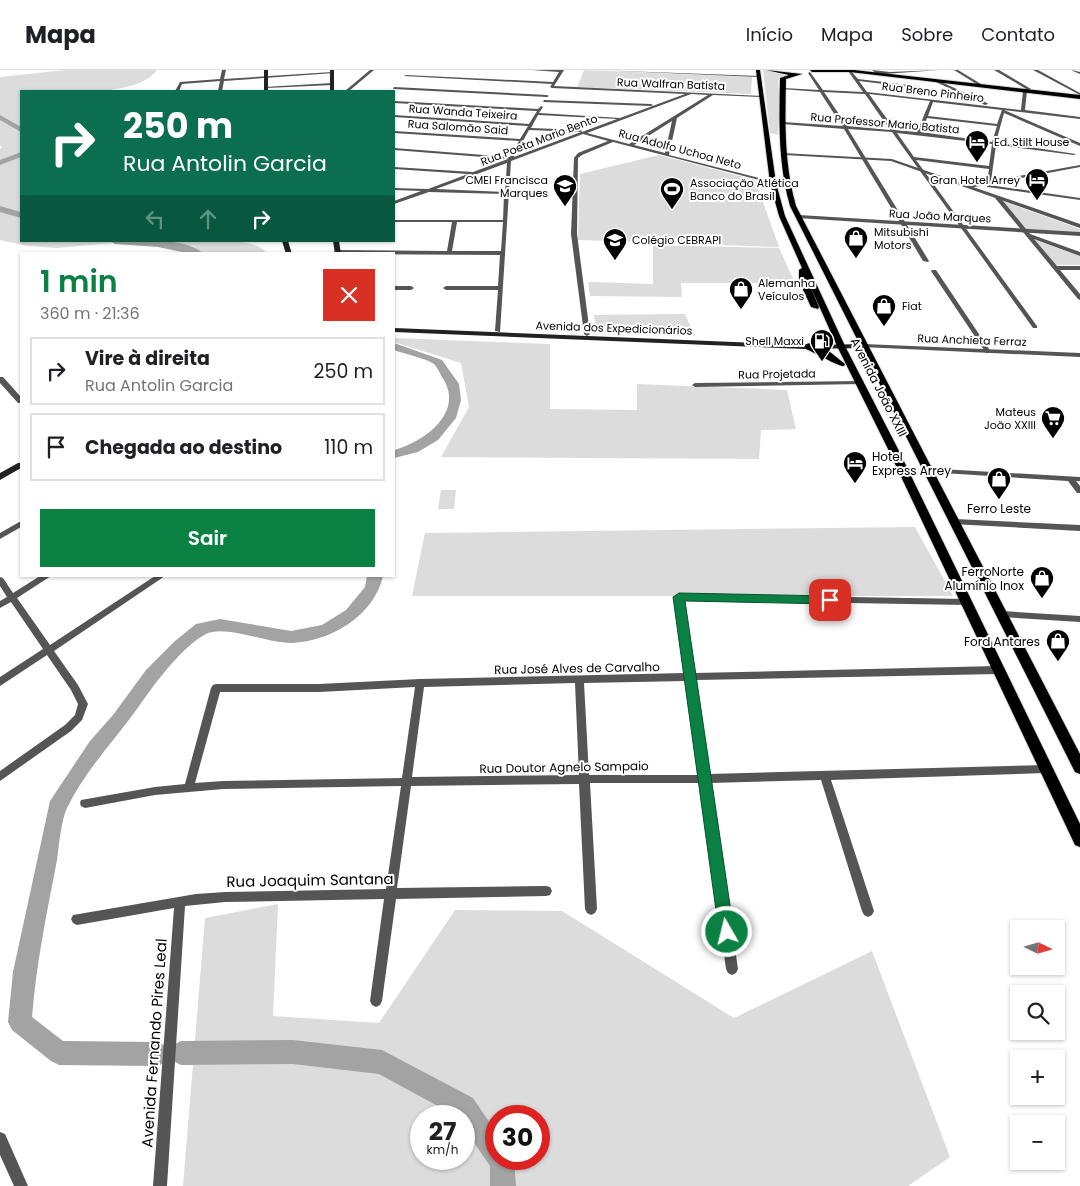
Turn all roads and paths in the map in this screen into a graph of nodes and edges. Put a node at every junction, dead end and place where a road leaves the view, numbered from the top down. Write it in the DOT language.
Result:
graph roads {
  1 [pos="224,70"];
  2 [pos="266,70"];
  3 [pos="372,70"];
  4 [pos="412,70"];
  5 [pos="534,70"];
  6 [pos="598,70"];
  7 [pos="768,70"];
  8 [pos="912,70"];
  9 [pos="938,70"];
  10 [pos="956,70"];
  11 [pos="996,70"];
  12 [pos="1035,70"];
  13 [pos="1074,70"];
  14 [pos="562,71"];
  15 [pos="638,71"];
  16 [pos="812,71"];
  17 [pos="826,71"];
  18 [pos="853,71"];
  19 [pos="918,71"];
  20 [pos="332,72"];
  21 [pos="676,72"];
  22 [pos="713,72"];
  23 [pos="878,72"];
  24 [pos="758,73"];
  25 [pos="1080,73"];
  26 [pos="799,74"];
  27 [pos="406,76"];
  28 [pos="266,77"];
  29 [pos="930,78"];
  30 [pos="222,80"];
  31 [pos="856,80"];
  32 [pos="937,81"];
  33 [pos="185,82"];
  34 [pos="332,84"];
  35 [pos="979,84"];
  36 [pos="553,85"];
  37 [pos="266,89"];
  38 [pos="783,89"];
  39 [pos="177,90"];
  40 [pos="220,90"];
  41 [pos="332,90"];
  42 [pos="348,90"];
  43 [pos="393,90"];
  44 [pos="395,90"];
  45 [pos="1027,90"];
  46 [pos="822,91"];
  47 [pos="909,91"];
  48 [pos="691,93"];
  49 [pos="867,93"];
  50 [pos="712,94"];
  51 [pos="1080,94"];
  52 [pos="760,96"];
  53 [pos="546,99"];
  54 [pos="932,100"];
  55 [pos="395,102"];
  56 [pos="656,106"];
  57 [pos="994,108"];
  58 [pos="1003,111"];
  59 [pos="1023,111"];
  60 [pos="538,112"];
  61 [pos="395,116"];
  62 [pos="926,117"];
  63 [pos="623,118"];
  64 [pos="675,118"];
  65 [pos="1080,118"];
  66 [pos="783,123"];
  67 [pos="999,125"];
  68 [pos="529,127"];
  69 [pos="845,127"];
  70 [pos="894,131"];
  71 [pos="395,132"];
  72 [pos="584,132"];
  73 [pos="919,133"];
  74 [pos="768,137"];
  75 [pos="782,139"];
  76 [pos="521,140"];
  77 [pos="612,141"];
  78 [pos="994,143"];
  79 [pos="631,145"];
  80 [pos="1080,145"];
  81 [pos="395,149"];
  82 [pos="1080,149"];
  83 [pos="784,154"];
  84 [pos="667,155"];
  85 [pos="511,158"];
  86 [pos="863,158"];
  87 [pos="913,158"];
  88 [pos="1080,166"];
  89 [pos="395,168"];
  90 [pos="991,168"];
  91 [pos="923,170"];
  92 [pos="475,173"];
  93 [pos="773,183"];
  94 [pos="989,183"];
  95 [pos="980,184"];
  96 [pos="969,186"];
  97 [pos="395,189"];
  98 [pos="426,192"];
  99 [pos="507,193"];
  100 [pos="997,197"];
  101 [pos="1080,199"];
  102 [pos="395,203"];
  103 [pos="799,217"];
  104 [pos="395,221"];
  105 [pos="455,221"];
  106 [pos="504,221"];
  107 [pos="905,224"];
  108 [pos="1080,226"];
  109 [pos="962,227"];
  110 [pos="1026,233"];
  111 [pos="1080,234"];
  112 [pos="395,252"];
  113 [pos="449,252"];
  114 [pos="502,254"];
  115 [pos="1080,254"];
  116 [pos="802,257"];
  117 [pos="818,258"];
  118 [pos="926,261"];
  119 [pos="806,266"];
  120 [pos="823,268"];
  121 [pos="1054,268"];
  122 [pos="1080,268"];
  123 [pos="934,271"];
  124 [pos="395,288"];
  125 [pos="411,288"];
  126 [pos="446,288"];
  127 [pos="500,288"];
  128 [pos="1080,298"];
  129 [pos="1035,327"];
  130 [pos="395,328"];
  131 [pos="395,328"];
  132 [pos="498,331"];
  133 [pos="827,333"];
  134 [pos="588,334"];
  135 [pos="808,346"];
  136 [pos="837,346"];
  137 [pos="864,346"];
  138 [pos="988,352"];
  139 [pos="1080,356"];
  140 [pos="842,364"];
  141 [pos="0,379"];
  142 [pos="858,380"];
  143 [pos="695,385"];
  144 [pos="20,400"];
  145 [pos="916,447"];
  146 [pos="893,448"];
  147 [pos="20,461"];
  148 [pos="900,464"];
  149 [pos="20,467"];
  150 [pos="926,467"];
  151 [pos="0,472"];
  152 [pos="0,477"];
  153 [pos="1070,478"];
  154 [pos="1080,478"];
  155 [pos="1080,491"];
  156 [pos="955,522"];
  157 [pos="20,525"];
  158 [pos="1080,528"];
  159 [pos="0,536"];
  160 [pos="45,577"];
  161 [pos="160,577"];
  162 [pos="0,580"];
  163 [pos="13,597"];
  164 [pos="679,597"];
  165 [pos="966,602"];
  166 [pos="0,605"];
  167 [pos="1002,614"];
  168 [pos="1080,619"];
  169 [pos="49,650"];
  170 [pos="998,670"];
  171 [pos="689,678"];
  172 [pos="579,680"];
  173 [pos="0,682"];
  174 [pos="420,683"];
  175 [pos="1080,768"];
  176 [pos="1046,769"];
  177 [pos="824,776"];
  178 [pos="0,777"];
  179 [pos="586,778"];
  180 [pos="705,779"];
  181 [pos="405,782"];
  182 [pos="188,788"];
  183 [pos="85,803"];
  184 [pos="1080,820"];
  185 [pos="1080,840"];
  186 [pos="546,891"];
  187 [pos="390,893"];
  188 [pos="180,901"];
  189 [pos="591,909"];
  190 [pos="868,911"];
  191 [pos="77,919"];
  192 [pos="732,970"];
  193 [pos="376,1001"];
  194 [pos="1,1144"];
  195 [pos="21,1186"];
  196 [pos="160,1186"];
  1 -- 30 [label="street"];
  2 -- 28 [label="main road"];
  3 -- 42 [label="street"];
  4 -- 27 [label="street"];
  5 -- 14 [label="street"];
  6 -- 15 [label="street"];
  7 -- 26 [label="main road"];
  8 -- 23 [label="street"];
  9 -- 19 [label="street"];
  10 -- 35 [label="street"];
  11 -- 45 [label="street"];
  12 -- 51 [label="street"];
  13 -- 25 [label="street"];
  14 -- 36 [label="street"];
  15 -- 21 [label="street"];
  16 -- 17 [label="main road"];
  16 -- 26 [label="main road"];
  16 -- 38 [label="main road"];
  16 -- 46 [label="street"];
  17 -- 18 [label="main road"];
  18 -- 23 [label="main road"];
  18 -- 31 [label="street"];
  18 -- 32 [label="main road"];
  19 -- 23 [label="street"];
  19 -- 29 [label="street"];
  20 -- 28 [label="street"];
  20 -- 34 [label="main road"];
  21 -- 22 [label="street"];
  22 -- 24 [label="street"];
  23 -- 29 [label="main road"];
  24 -- 52 [label="main road, Avenida João XXIII"];
  26 -- 38 [label="main road"];
  27 -- 36 [label="street, Rua Walfran Batista"];
  27 -- 43 [label="street"];
  28 -- 30 [label="street"];
  28 -- 37 [label="main road"];
  29 -- 35 [label="main road"];
  30 -- 33 [label="street"];
  30 -- 40 [label="street"];
  31 -- 47 [label="street"];
  31 -- 49 [label="street"];
  32 -- 45 [label="main road"];
  32 -- 57 [label="street"];
  33 -- 39 [label="street"];
  34 -- 37 [label="street"];
  34 -- 41 [label="main road"];
  35 -- 45 [label="main road"];
  36 -- 48 [label="street, Rua Walfran Batista"];
  36 -- 53 [label="street"];
  38 -- 46 [label="street, Rua Breno Pinheiro"];
  38 -- 66 [label="main road, Avenida João XXIII"];
  44 -- 53 [label="street"];
  45 -- 51 [label="main road"];
  45 -- 59 [label="street"];
  46 -- 49 [label="street, Rua Breno Pinheiro"];
  46 -- 69 [label="street"];
  48 -- 50 [label="street, Rua Walfran Batista"];
  48 -- 56 [label="street, Rua Poeta Mario Bento"];
  49 -- 54 [label="street, Rua Breno Pinheiro"];
  49 -- 70 [label="street"];
  50 -- 52 [label="street, Rua Walfran Batista"];
  50 -- 64 [label="street"];
  52 -- 74 [label="main road, Avenida João XXIII"];
  53 -- 56 [label="street"];
  53 -- 60 [label="street"];
  54 -- 57 [label="street, Rua Breno Pinheiro"];
  54 -- 62 [label="street"];
  55 -- 60 [label="street"];
  56 -- 63 [label="street, Rua Poeta Mario Bento"];
  57 -- 58 [label="street"];
  57 -- 59 [label="street, Rua Breno Pinheiro"];
  58 -- 67 [label="street"];
  58 -- 80 [label="street"];
  59 -- 65 [label="street, Rua Breno Pinheiro"];
  60 -- 63 [label="street"];
  60 -- 68 [label="street"];
  61 -- 68 [label="street, Rua Wanda Teixeira"];
  62 -- 67 [label="street"];
  62 -- 73 [label="street"];
  63 -- 72 [label="street, Rua Poeta Mario Bento"];
  64 -- 79 [label="street"];
  64 -- 84 [label="street"];
  66 -- 69 [label="street, Rua Professor Mario Batista"];
  66 -- 75 [label="main road, Avenida João XXIII"];
  67 -- 78 [label="street"];
  68 -- 72 [label="street, Rua Wanda Teixeira"];
  68 -- 76 [label="street"];
  69 -- 70 [label="street, Rua Professor Mario Batista"];
  69 -- 86 [label="street"];
  70 -- 73 [label="street, Rua Professor Mario Batista"];
  70 -- 87 [label="street"];
  71 -- 76 [label="street, Rua Salomão Said"];
  72 -- 77 [label="street, Rua Adolfo Uchoa Neto"];
  72 -- 85 [label="street, Rua Poeta Mario Bento"];
  73 -- 78 [label="street, Rua Professor Mario Batista"];
  74 -- 75 [label="main road"];
  74 -- 93 [label="main road, Avenida João XXIII"];
  75 -- 83 [label="main road, Avenida João XXIII"];
  76 -- 85 [label="street"];
  77 -- 79 [label="street, Rua Adolfo Uchoa Neto"];
  77 -- 134 [label="street"];
  78 -- 82 [label="street, Rua Professor Mario Batista"];
  78 -- 90 [label="street"];
  79 -- 84 [label="street, Rua Adolfo Uchoa Neto"];
  81 -- 85 [label="street"];
  83 -- 86 [label="street"];
  83 -- 103 [label="main road, Avenida João XXIII"];
  84 -- 93 [label="street, Rua Adolfo Uchoa Neto"];
  85 -- 92 [label="street, Rua Poeta Mario Bento"];
  85 -- 99 [label="street"];
  86 -- 91 [label="street"];
  86 -- 107 [label="street"];
  87 -- 90 [label="street"];
  87 -- 91 [label="street"];
  88 -- 94 [label="street"];
  89 -- 92 [label="street"];
  90 -- 94 [label="street"];
  91 -- 96 [label="street"];
  91 -- 109 [label="street"];
  92 -- 98 [label="street, Rua Poeta Mario Bento"];
  93 -- 116 [label="main road, Avenida João XXIII"];
  94 -- 95 [label="street"];
  95 -- 96 [label="street"];
  95 -- 101 [label="street"];
  96 -- 100 [label="street"];
  97 -- 98 [label="street"];
  98 -- 99 [label="street"];
  98 -- 102 [label="street, Rua Poeta Mario Bento"];
  99 -- 106 [label="street"];
  100 -- 108 [label="street"];
  100 -- 110 [label="street"];
  103 -- 107 [label="street, Rua João Marques"];
  103 -- 117 [label="main road, Avenida João XXIII"];
  104 -- 105 [label="street"];
  105 -- 106 [label="street"];
  105 -- 113 [label="street"];
  106 -- 114 [label="street"];
  107 -- 109 [label="street, Rua João Marques"];
  107 -- 118 [label="street"];
  109 -- 110 [label="street, Rua João Marques"];
  109 -- 129 [label="street"];
  110 -- 111 [label="street, Rua João Marques"];
  110 -- 115 [label="street"];
  110 -- 121 [label="street"];
  112 -- 113 [label="street"];
  113 -- 114 [label="street"];
  114 -- 127 [label="street"];
  116 -- 117 [label="main road"];
  116 -- 119 [label="main road, Avenida João XXIII"];
  117 -- 120 [label="main road, Avenida João XXIII"];
  119 -- 120 [label="main road"];
  119 -- 133 [label="main road"];
  119 -- 136 [label="main road, Avenida João XXIII"];
  120 -- 137 [label="main road, Avenida João XXIII"];
  121 -- 122 [label="street"];
  121 -- 128 [label="street"];
  123 -- 138 [label="street"];
  124 -- 125 [label="street"];
  126 -- 127 [label="street"];
  127 -- 132 [label="street"];
  130 -- 132 [label="main road, Avenida dos Expedicionários"];
  131 -- 135 [label="main road, Avenida dos Expedicionários"];
  132 -- 134 [label="main road, Avenida dos Expedicionários"];
  133 -- 135 [label="main road"];
  133 -- 136 [label="main road"];
  134 -- 135 [label="main road, Avenida dos Expedicionários"];
  135 -- 136 [label="main road, Avenida dos Expedicionários"];
  135 -- 140 [label="main road"];
  136 -- 137 [label="main road, Avenida dos Expedicionários"];
  136 -- 140 [label="main road"];
  136 -- 142 [label="main road, Avenida João XXIII"];
  137 -- 138 [label="street, Rua Anchieta Ferraz"];
  137 -- 145 [label="main road, Avenida João XXIII"];
  138 -- 139 [label="street, Rua Anchieta Ferraz"];
  140 -- 142 [label="main road"];
  141 -- 144 [label="street"];
  142 -- 143 [label="street, Rua Projetada"];
  142 -- 146 [label="main road, Avenida João XXIII"];
  145 -- 146 [label="main road"];
  145 -- 150 [label="main road, Avenida João XXIII"];
  146 -- 148 [label="main road, Avenida João XXIII"];
  147 -- 151 [label="main road"];
  148 -- 150 [label="main road"];
  148 -- 165 [label="main road, Avenida João XXIII"];
  149 -- 152 [label="main road"];
  150 -- 153 [label="street"];
  150 -- 156 [label="main road, Avenida João XXIII"];
  153 -- 154 [label="street"];
  153 -- 155 [label="street"];
  156 -- 158 [label="street"];
  156 -- 167 [label="main road, Avenida João XXIII"];
  157 -- 159 [label="street"];
  160 -- 163 [label="street"];
  161 -- 169 [label="street"];
  162 -- 163 [label="street"];
  163 -- 166 [label="street"];
  163 -- 169 [label="street"];
  164 -- 165 [label="street"];
  164 -- 171 [label="street"];
  165 -- 170 [label="main road, Avenida João XXIII"];
  167 -- 168 [label="street"];
  167 -- 175 [label="main road, Avenida João XXIII"];
  169 -- 173 [label="street"];
  169 -- 178 [label="street"];
  170 -- 171 [label="street, Rua José Alves de Carvalho"];
  170 -- 176 [label="main road, Avenida João XXIII"];
  171 -- 172 [label="street, Rua José Alves de Carvalho"];
  171 -- 180 [label="street"];
  172 -- 174 [label="street, Rua José Alves de Carvalho"];
  172 -- 179 [label="street"];
  174 -- 181 [label="street"];
  174 -- 182 [label="street, Rua José Alves de Carvalho"];
  176 -- 177 [label="street, Rua Doutor Agnelo Sampaio"];
  176 -- 184 [label="main road"];
  176 -- 185 [label="main road, Avenida João XXIII"];
  177 -- 180 [label="street, Rua Doutor Agnelo Sampaio"];
  177 -- 190 [label="street"];
  179 -- 180 [label="street, Rua Doutor Agnelo Sampaio"];
  179 -- 181 [label="street, Rua Doutor Agnelo Sampaio"];
  179 -- 189 [label="street"];
  180 -- 192 [label="street"];
  181 -- 182 [label="street, Rua Doutor Agnelo Sampaio"];
  181 -- 187 [label="street"];
  182 -- 183 [label="street, Rua Doutor Agnelo Sampaio"];
  186 -- 187 [label="street, Rua Joaquim Santana"];
  187 -- 188 [label="street, Rua Joaquim Santana"];
  187 -- 193 [label="street"];
  188 -- 191 [label="street, Rua Joaquim Santana"];
  188 -- 196 [label="street, Avenida Fernando Pires Leal"];
  194 -- 195 [label="street"];
}
